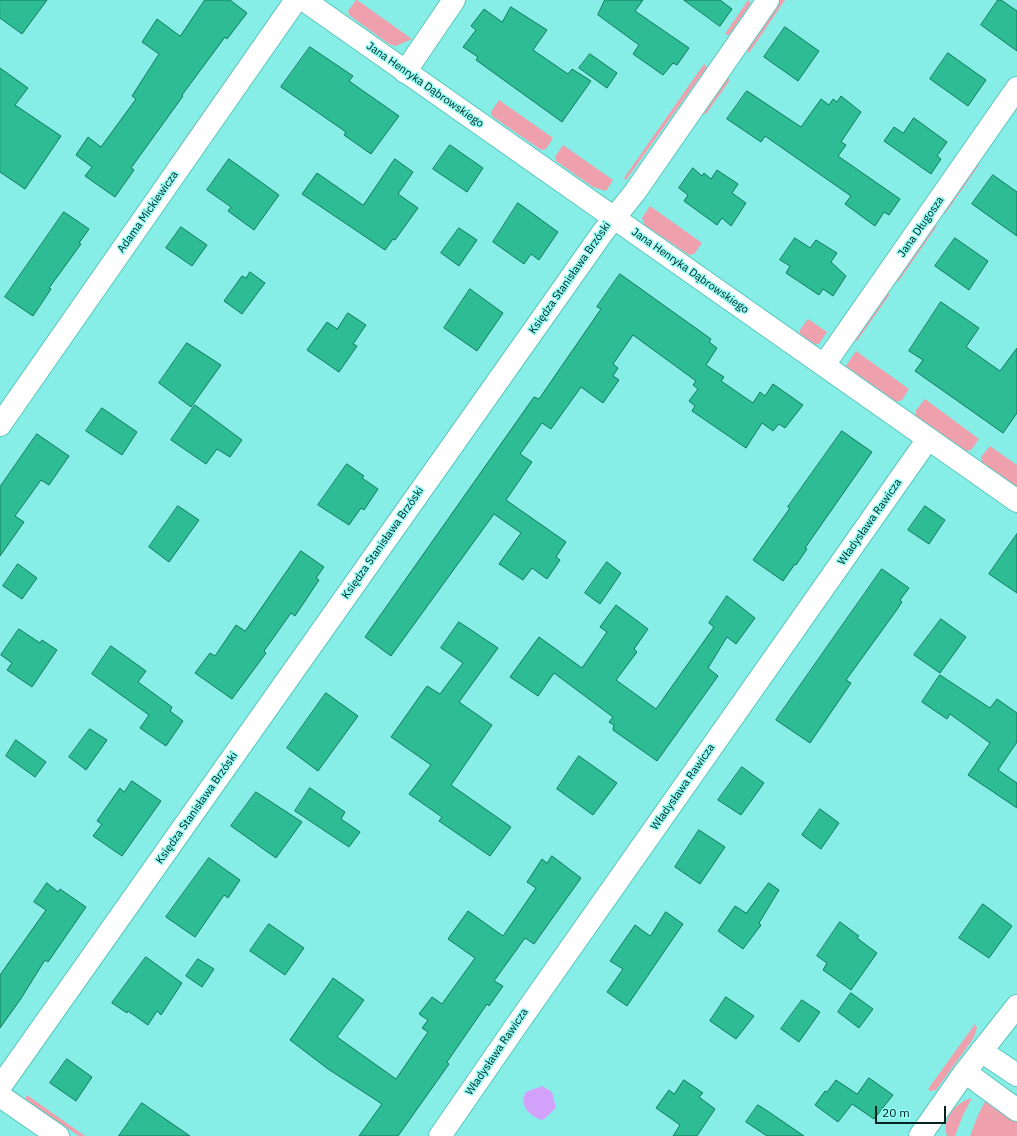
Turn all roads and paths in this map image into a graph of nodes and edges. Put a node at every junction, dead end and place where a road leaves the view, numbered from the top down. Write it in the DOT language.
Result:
graph roads {
  1 [pos="296,0"];
  2 [pos="304,0"];
  3 [pos="454,0"];
  4 [pos="768,0"];
  5 [pos="405,72"];
  6 [pos="1017,88"];
  7 [pos="614,217"];
  8 [pos="824,365"];
  9 [pos="0,425"];
  10 [pos="928,439"];
  11 [pos="1017,501"];
  12 [pos="1017,1006"];
  13 [pos="981,1051"];
  14 [pos="965,1072"];
  15 [pos="1017,1075"];
  16 [pos="0,1087"];
  17 [pos="0,1096"];
  18 [pos="1017,1110"];
  19 [pos="58,1136"];
  20 [pos="440,1136"];
  21 [pos="920,1136"];
  1 -- 9 [label="street, Adama Mickiewicza"];
  2 -- 5 [label="street, Jana Henryka Dąbrowskiego"];
  3 -- 5 [label="street"];
  4 -- 7 [label="street, Księdza Stanisława Brzóski"];
  5 -- 7 [label="street, Jana Henryka Dąbrowskiego"];
  6 -- 8 [label="street, Jana Długosza"];
  7 -- 8 [label="street, Jana Henryka Dąbrowskiego"];
  7 -- 16 [label="street, Księdza Stanisława Brzóski"];
  8 -- 10 [label="street, Jana Henryka Dąbrowskiego"];
  10 -- 11 [label="street, Jana Henryka Dąbrowskiego"];
  10 -- 20 [label="street, Władysława Rawicza"];
  12 -- 13 [label="street"];
  13 -- 14 [label="street"];
  13 -- 15 [label="street"];
  14 -- 18 [label="street"];
  14 -- 21 [label="street"];
  17 -- 19 [label="street"];
}
